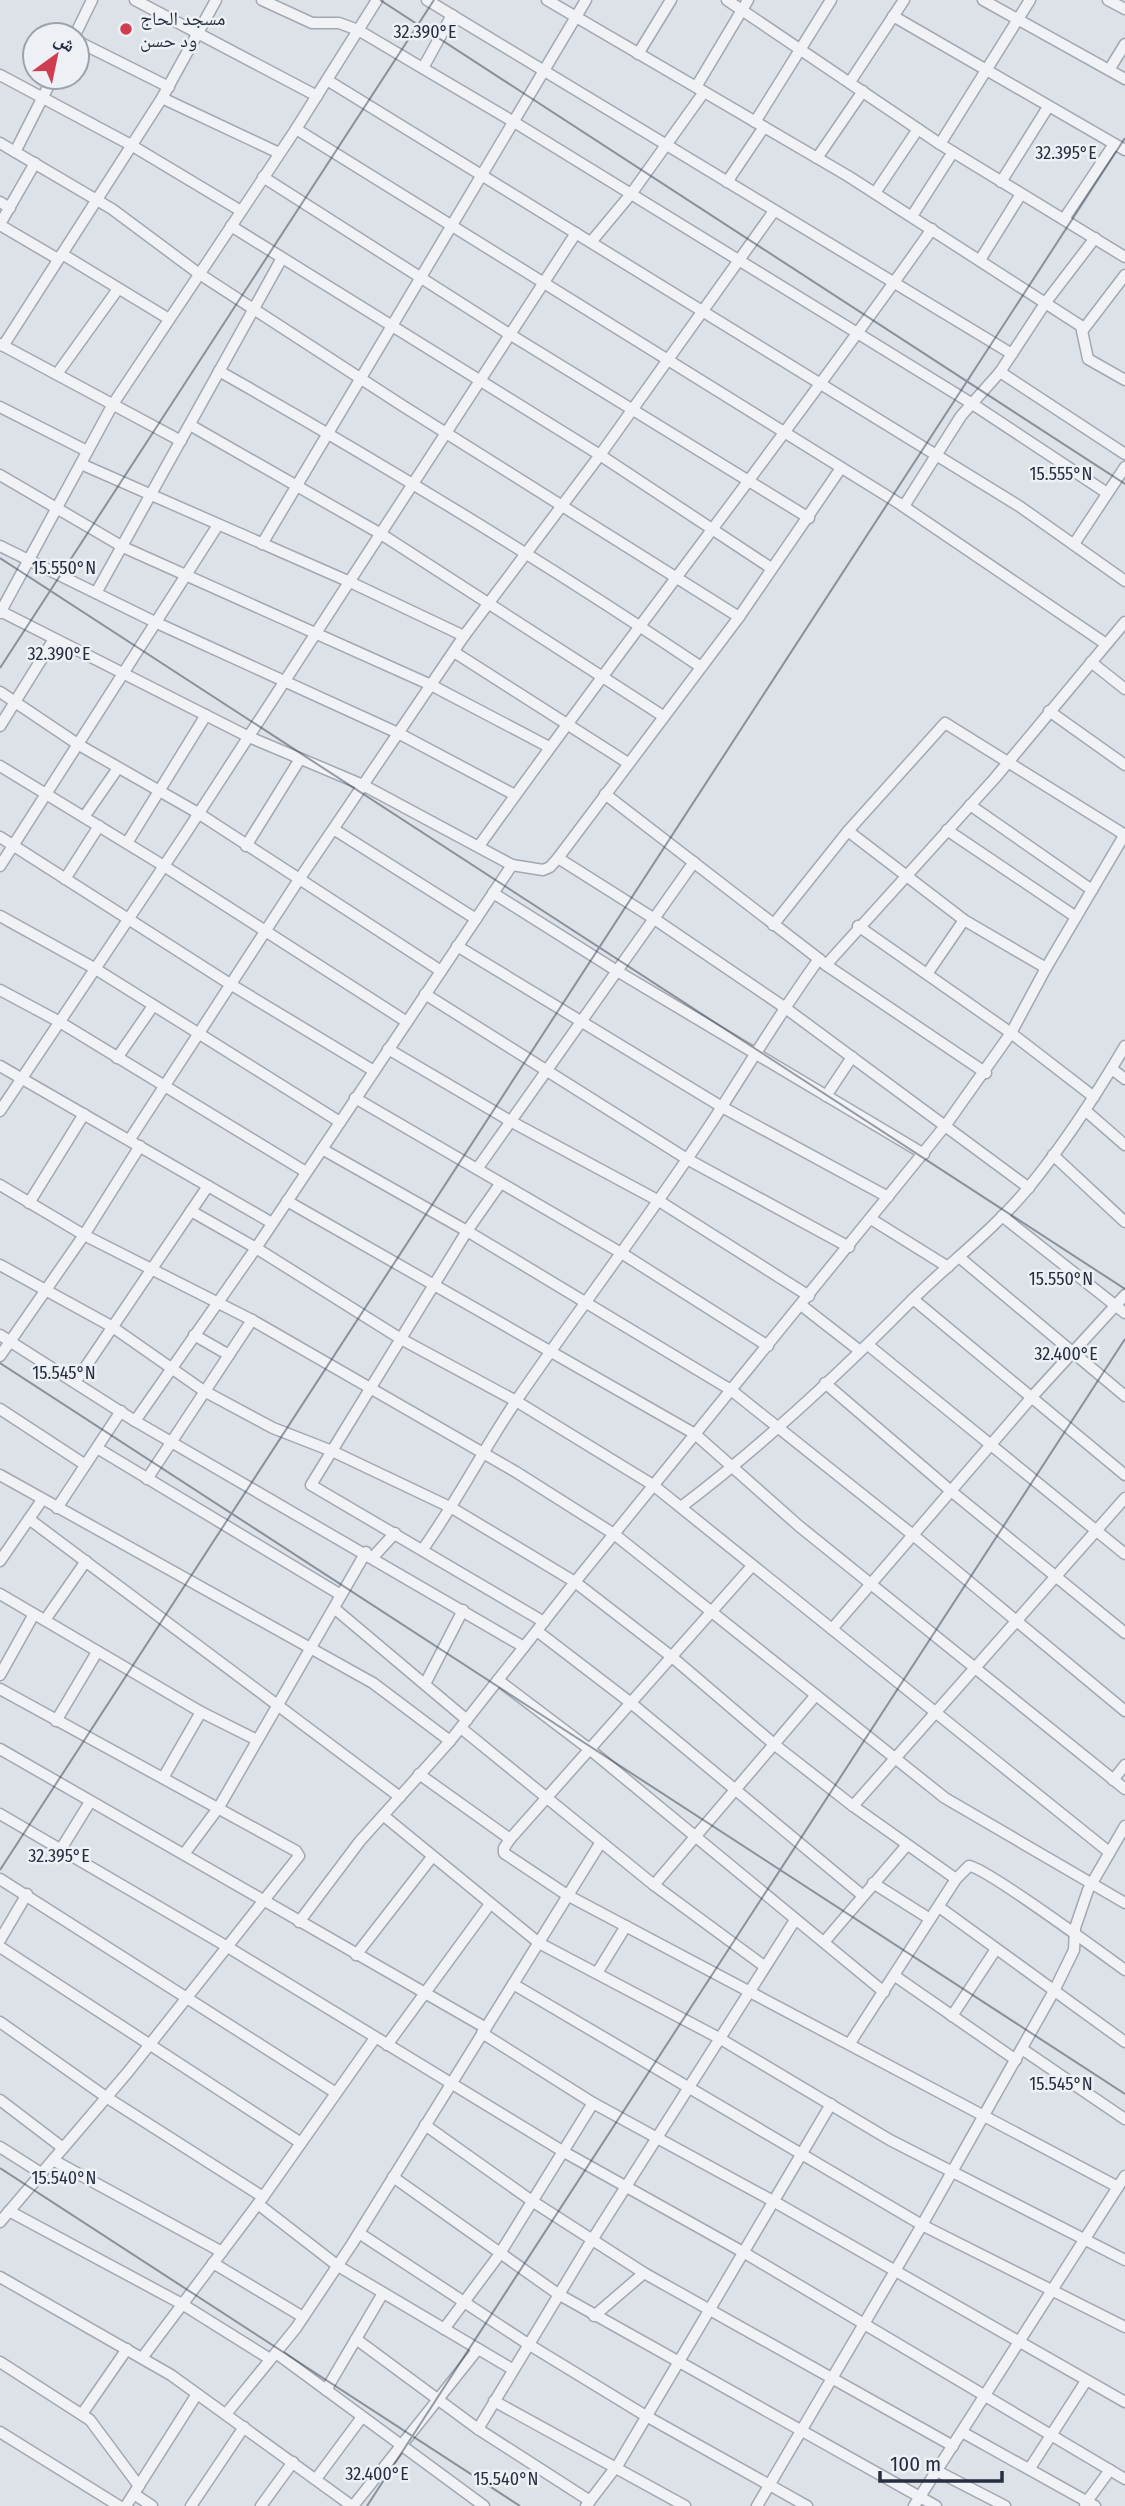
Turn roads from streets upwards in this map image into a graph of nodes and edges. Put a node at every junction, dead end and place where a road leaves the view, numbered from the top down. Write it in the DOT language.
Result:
graph roads {
  1 [pos="92,0"];
  2 [pos="135,0"];
  3 [pos="216,0"];
  4 [pos="262,0"];
  5 [pos="377,0"];
  6 [pos="427,0"];
  7 [pos="547,0"];
  8 [pos="586,0"];
  9 [pos="671,0"];
  10 [pos="727,0"];
  11 [pos="748,0"];
  12 [pos="831,0"];
  13 [pos="904,0"];
  14 [pos="983,0"];
  15 [pos="1030,0"];
  16 [pos="1108,0"];
  17 [pos="1125,9"];
  18 [pos="742,10"];
  19 [pos="452,15"];
  20 [pos="893,16"];
  21 [pos="576,17"];
  22 [pos="82,21"];
  23 [pos="1017,21"];
  24 [pos="358,30"];
  25 [pos="199,34"];
  26 [pos="1125,44"];
  27 [pos="91,48"];
  28 [pos="800,49"];
  29 [pos="638,54"];
  30 [pos="423,68"];
  31 [pos="544,70"];
  32 [pos="1108,70"];
  33 [pos="986,72"];
  34 [pos="0,75"];
  35 [pos="1125,79"];
  36 [pos="327,80"];
  37 [pos="850,82"];
  38 [pos="169,87"];
  39 [pos="700,90"];
  40 [pos="46,91"];
  41 [pos="863,91"];
  42 [pos="317,96"];
  43 [pos="43,97"];
  44 [pos="162,98"];
  45 [pos="1048,107"];
  46 [pos="514,122"];
  47 [pos="760,125"];
  48 [pos="296,129"];
  49 [pos="918,129"];
  50 [pos="0,143"];
  51 [pos="1114,144"];
  52 [pos="131,145"];
  53 [pos="940,145"];
  54 [pos="668,146"];
  55 [pos="1125,150"];
  56 [pos="15,152"];
  57 [pos="953,152"];
  58 [pos="279,153"];
  59 [pos="817,158"];
  60 [pos="35,163"];
  61 [pos="482,174"];
  62 [pos="263,177"];
  63 [pos="1001,181"];
  64 [pos="727,182"];
  65 [pos="875,193"];
  66 [pos="631,194"];
  67 [pos="1021,194"];
  68 [pos="96,198"];
  69 [pos="5,205"];
  70 [pos="241,211"];
  71 [pos="774,211"];
  72 [pos="912,216"];
  73 [pos="1064,219"];
  74 [pos="0,224"];
  75 [pos="453,225"];
  76 [pos="231,226"];
  77 [pos="932,229"];
  78 [pos="576,233"];
  79 [pos="1095,239"];
  80 [pos="591,242"];
  81 [pos="60,257"];
  82 [pos="1125,257"];
  83 [pos="282,258"];
  84 [pos="980,260"];
  85 [pos="739,263"];
  86 [pos="198,273"];
  87 [pos="1125,275"];
  88 [pos="421,278"];
  89 [pos="544,281"];
  90 [pos="894,283"];
  91 [pos="118,289"];
  92 [pos="1046,302"];
  93 [pos="253,309"];
  94 [pos="704,310"];
  95 [pos="169,319"];
  96 [pos="393,328"];
  97 [pos="1083,330"];
  98 [pos="858,334"];
  99 [pos="511,335"];
  100 [pos="2,345"];
  101 [pos="1013,354"];
  102 [pos="669,360"];
  103 [pos="219,371"];
  104 [pos="1000,372"];
  105 [pos="57,374"];
  106 [pos="362,377"];
  107 [pos="1125,380"];
  108 [pos="480,382"];
  109 [pos="820,382"];
  110 [pos="971,403"];
  111 [pos="113,404"];
  112 [pos="0,407"];
  113 [pos="634,408"];
  114 [pos="190,425"];
  115 [pos="784,430"];
  116 [pos="329,433"];
  117 [pos="445,433"];
  118 [pos="181,441"];
  119 [pos="87,451"];
  120 [pos="1125,454"];
  121 [pos="600,455"];
  122 [pos="938,455"];
  123 [pos="81,464"];
  124 [pos="1125,467"];
  125 [pos="841,468"];
  126 [pos="0,475"];
  127 [pos="747,480"];
  128 [pos="412,485"];
  129 [pos="296,487"];
  130 [pos="1107,494"];
  131 [pos="150,496"];
  132 [pos="561,505"];
  133 [pos="904,506"];
  134 [pos="58,510"];
  135 [pos="809,518"];
  136 [pos="218,525"];
  137 [pos="712,530"];
  138 [pos="381,534"];
  139 [pos="262,544"];
  140 [pos="1074,544"];
  141 [pos="0,546"];
  142 [pos="123,547"];
  143 [pos="525,554"];
  144 [pos="30,562"];
  145 [pos="771,568"];
  146 [pos="676,576"];
  147 [pos="188,577"];
  148 [pos="350,582"];
  149 [pos="1125,582"];
  150 [pos="96,593"];
  151 [pos="489,601"];
  152 [pos="0,612"];
  153 [pos="740,617"];
  154 [pos="1125,622"];
  155 [pos="158,623"];
  156 [pos="638,625"];
  157 [pos="315,635"];
  158 [pos="464,636"];
  159 [pos="54,639"];
  160 [pos="1106,644"];
  161 [pos="454,652"];
  162 [pos="1091,663"];
  163 [pos="701,667"];
  164 [pos="125,674"];
  165 [pos="602,674"];
  166 [pos="285,682"];
  167 [pos="431,685"];
  168 [pos="1125,689"];
  169 [pos="0,692"];
  170 [pos="15,702"];
  171 [pos="1049,711"];
  172 [pos="206,715"];
  173 [pos="663,716"];
  174 [pos="566,724"];
  175 [pos="0,726"];
  176 [pos="400,734"];
  177 [pos="249,737"];
  178 [pos="79,745"];
  179 [pos="549,747"];
  180 [pos="300,759"];
  181 [pos="1009,761"];
  182 [pos="628,763"];
  183 [pos="1125,765"];
  184 [pos="0,766"];
  185 [pos="118,768"];
  186 [pos="363,785"];
  187 [pos="159,791"];
  188 [pos="605,794"];
  189 [pos="48,795"];
  190 [pos="515,795"];
  191 [pos="970,805"];
  192 [pos="198,813"];
  193 [pos="84,817"];
  194 [pos="99,826"];
  195 [pos="335,830"];
  196 [pos="947,830"];
  197 [pos="848,831"];
  198 [pos="1125,835"];
  199 [pos="0,837"];
  200 [pos="127,843"];
  201 [pos="15,846"];
  202 [pos="247,846"];
  203 [pos="479,846"];
  204 [pos="558,858"];
  205 [pos="694,862"];
  206 [pos="512,865"];
  207 [pos="0,866"];
  208 [pos="163,866"];
  209 [pos="906,874"];
  210 [pos="65,879"];
  211 [pos="298,881"];
  212 [pos="1092,890"];
  213 [pos="493,893"];
  214 [pos="0,916"];
  215 [pos="1076,916"];
  216 [pos="653,918"];
  217 [pos="127,919"];
  218 [pos="476,919"];
  219 [pos="964,920"];
  220 [pos="773,925"];
  221 [pos="858,926"];
  222 [pos="265,931"];
  223 [pos="457,946"];
  224 [pos="822,962"];
  225 [pos="93,968"];
  226 [pos="1046,968"];
  227 [pos="440,971"];
  228 [pos="617,971"];
  229 [pos="927,974"];
  230 [pos="230,984"];
  231 [pos="0,990"];
  232 [pos="425,995"];
  233 [pos="153,1006"];
  234 [pos="783,1007"];
  235 [pos="58,1021"];
  236 [pos="582,1021"];
  237 [pos="407,1022"];
  238 [pos="1012,1033"];
  239 [pos="197,1034"];
  240 [pos="1125,1046"];
  241 [pos="388,1049"];
  242 [pos="755,1054"];
  243 [pos="852,1057"];
  244 [pos="117,1058"];
  245 [pos="0,1066"];
  246 [pos="1112,1069"];
  247 [pos="374,1071"];
  248 [pos="547,1072"];
  249 [pos="986,1073"];
  250 [pos="21,1079"];
  251 [pos="1125,1079"];
  252 [pos="163,1086"];
  253 [pos="826,1096"];
  254 [pos="1094,1097"];
  255 [pos="355,1098"];
  256 [pos="722,1107"];
  257 [pos="0,1111"];
  258 [pos="1086,1111"];
  259 [pos="84,1114"];
  260 [pos="340,1122"];
  261 [pos="512,1122"];
  262 [pos="945,1126"];
  263 [pos="130,1139"];
  264 [pos="1125,1145"];
  265 [pos="140,1146"];
  266 [pos="322,1150"];
  267 [pos="924,1154"];
  268 [pos="1052,1156"];
  269 [pos="687,1159"];
  270 [pos="477,1169"];
  271 [pos="306,1172"];
  272 [pos="500,1184"];
  273 [pos="0,1185"];
  274 [pos="208,1186"];
  275 [pos="1029,1188"];
  276 [pos="888,1198"];
  277 [pos="287,1201"];
  278 [pos="659,1201"];
  279 [pos="29,1203"];
  280 [pos="191,1211"];
  281 [pos="1002,1216"];
  282 [pos="872,1219"];
  283 [pos="1125,1222"];
  284 [pos="272,1223"];
  285 [pos="467,1231"];
  286 [pos="84,1235"];
  287 [pos="849,1247"];
  288 [pos="256,1248"];
  289 [pos="623,1254"];
  290 [pos="958,1257"];
  291 [pos="0,1265"];
  292 [pos="948,1267"];
  293 [pos="152,1268"];
  294 [pos="433,1286"];
  295 [pos="46,1290"];
  296 [pos="1125,1295"];
  297 [pos="809,1296"];
  298 [pos="913,1299"];
  299 [pos="218,1301"];
  300 [pos="587,1304"];
  301 [pos="801,1305"];
  302 [pos="1116,1306"];
  303 [pos="1125,1313"];
  304 [pos="252,1320"];
  305 [pos="111,1326"];
  306 [pos="0,1335"];
  307 [pos="194,1335"];
  308 [pos="401,1339"];
  309 [pos="11,1341"];
  310 [pos="768,1346"];
  311 [pos="864,1348"];
  312 [pos="553,1352"];
  313 [pos="1072,1352"];
  314 [pos="229,1354"];
  315 [pos="0,1356"];
  316 [pos="171,1370"];
  317 [pos="76,1381"];
  318 [pos="825,1383"];
  319 [pos="371,1389"];
  320 [pos="731,1390"];
  321 [pos="204,1391"];
  322 [pos="1125,1396"];
  323 [pos="1031,1398"];
  324 [pos="516,1401"];
  325 [pos="0,1409"];
  326 [pos="121,1411"];
  327 [pos="135,1420"];
  328 [pos="777,1426"];
  329 [pos="695,1434"];
  330 [pos="171,1441"];
  331 [pos="990,1445"];
  332 [pos="97,1448"];
  333 [pos="332,1451"];
  334 [pos="483,1454"];
  335 [pos="84,1464"];
  336 [pos="733,1468"];
  337 [pos="0,1475"];
  338 [pos="1125,1475"];
  339 [pos="147,1479"];
  340 [pos="653,1485"];
  341 [pos="951,1491"];
  342 [pos="1125,1498"];
  343 [pos="43,1500"];
  344 [pos="681,1507"];
  345 [pos="57,1508"];
  346 [pos="452,1508"];
  347 [pos="29,1519"];
  348 [pos="1096,1530"];
  349 [pos="395,1533"];
  350 [pos="614,1534"];
  351 [pos="914,1535"];
  352 [pos="423,1549"];
  353 [pos="2,1554"];
  354 [pos="369,1554"];
  355 [pos="1125,1554"];
  356 [pos="86,1561"];
  357 [pos="752,1566"];
  358 [pos="1055,1576"];
  359 [pos="575,1582"];
  360 [pos="871,1584"];
  361 [pos="0,1594"];
  362 [pos="341,1595"];
  363 [pos="334,1608"];
  364 [pos="463,1610"];
  365 [pos="712,1611"];
  366 [pos="34,1614"];
  367 [pos="45,1620"];
  368 [pos="1016,1621"];
  369 [pos="540,1626"];
  370 [pos="832,1629"];
  371 [pos="1125,1633"];
  372 [pos="524,1647"];
  373 [pos="310,1649"];
  374 [pos="97,1652"];
  375 [pos="672,1657"];
  376 [pos="975,1667"];
  377 [pos="0,1675"];
  378 [pos="498,1680"];
  379 [pos="425,1684"];
  380 [pos="0,1689"];
  381 [pos="816,1695"];
  382 [pos="277,1703"];
  383 [pos="631,1703"];
  384 [pos="201,1712"];
  385 [pos="1125,1712"];
  386 [pos="934,1714"];
  387 [pos="56,1721"];
  388 [pos="464,1724"];
  389 [pos="255,1739"];
  390 [pos="450,1741"];
  391 [pos="775,1745"];
  392 [pos="588,1748"];
  393 [pos="0,1749"];
  394 [pos="895,1757"];
  395 [pos="1125,1765"];
  396 [pos="419,1774"];
  397 [pos="163,1778"];
  398 [pos="1113,1780"];
  399 [pos="1125,1790"];
  400 [pos="736,1791"];
  401 [pos="400,1797"];
  402 [pos="546,1798"];
  403 [pos="90,1802"];
  404 [pos="853,1806"];
  405 [pos="219,1807"];
  406 [pos="0,1814"];
  407 [pos="384,1816"];
  408 [pos="1124,1830"];
  409 [pos="696,1838"];
  410 [pos="510,1839"];
  411 [pos="601,1842"];
  412 [pos="907,1845"];
  413 [pos="61,1849"];
  414 [pos="1109,1852"];
  415 [pos="184,1854"];
  416 [pos="432,1857"];
  417 [pos="0,1879"];
  418 [pos="956,1879"];
  419 [pos="873,1883"];
  420 [pos="1091,1883"];
  421 [pos="654,1885"];
  422 [pos="27,1894"];
  423 [pos="567,1895"];
  424 [pos="862,1895"];
  425 [pos="264,1902"];
  426 [pos="1125,1903"];
  427 [pos="490,1904"];
  428 [pos="939,1907"];
  429 [pos="930,1919"];
  430 [pos="794,1920"];
  431 [pos="299,1922"];
  432 [pos="626,1926"];
  433 [pos="1074,1934"];
  434 [pos="0,1940"];
  435 [pos="824,1942"];
  436 [pos="538,1943"];
  437 [pos="226,1946"];
  438 [pos="0,1947"];
  439 [pos="996,1949"];
  440 [pos="356,1955"];
  441 [pos="764,1965"];
  442 [pos="1125,1970"];
  443 [pos="597,1973"];
  444 [pos="895,1976"];
  445 [pos="513,1984"];
  446 [pos="748,1990"];
  447 [pos="1054,1991"];
  448 [pos="884,1992"];
  449 [pos="422,1994"];
  450 [pos="187,1997"];
  451 [pos="953,2016"];
  452 [pos="0,2022"];
  453 [pos="484,2030"];
  454 [pos="375,2038"];
  455 [pos="719,2038"];
  456 [pos="1125,2042"];
  457 [pos="850,2043"];
  458 [pos="149,2045"];
  459 [pos="387,2045"];
  460 [pos="1022,2049"];
  461 [pos="1016,2060"];
  462 [pos="450,2082"];
  463 [pos="687,2088"];
  464 [pos="336,2093"];
  465 [pos="106,2097"];
  466 [pos="0,2099"];
  467 [pos="593,2103"];
  468 [pos="831,2104"];
  469 [pos="984,2116"];
  470 [pos="1125,2119"];
  471 [pos="425,2125"];
  472 [pos="657,2137"];
  473 [pos="301,2143"];
  474 [pos="0,2147"];
  475 [pos="63,2148"];
  476 [pos="564,2152"];
  477 [pos="801,2155"];
  478 [pos="53,2160"];
  479 [pos="952,2172"];
  480 [pos="41,2173"];
  481 [pos="1125,2176"];
  482 [pos="393,2177"];
  483 [pos="627,2187"];
  484 [pos="1118,2187"];
  485 [pos="261,2201"];
  486 [pos="532,2201"];
  487 [pos="773,2201"];
  488 [pos="3,2218"];
  489 [pos="922,2225"];
  490 [pos="359,2233"];
  491 [pos="1085,2240"];
  492 [pos="592,2241"];
  493 [pos="222,2252"];
  494 [pos="743,2252"];
  495 [pos="499,2255"];
  496 [pos="1123,2255"];
  497 [pos="213,2263"];
  498 [pos="338,2266"];
  499 [pos="894,2270"];
  500 [pos="644,2273"];
  501 [pos="0,2277"];
  502 [pos="1053,2290"];
  503 [pos="383,2293"];
  504 [pos="558,2294"];
  505 [pos="464,2302"];
  506 [pos="182,2304"];
  507 [pos="709,2309"];
  508 [pos="594,2316"];
  509 [pos="303,2317"];
  510 [pos="863,2323"];
  511 [pos="1125,2327"];
  512 [pos="444,2329"];
  513 [pos="356,2339"];
  514 [pos="528,2344"];
  515 [pos="1019,2344"];
  516 [pos="127,2349"];
  517 [pos="478,2349"];
  518 [pos="273,2356"];
  519 [pos="142,2358"];
  520 [pos="0,2362"];
  521 [pos="678,2363"];
  522 [pos="512,2369"];
  523 [pos="832,2378"];
  524 [pos="1086,2381"];
  525 [pos="326,2390"];
  526 [pos="197,2394"];
  527 [pos="986,2396"];
  528 [pos="439,2401"];
  529 [pos="495,2401"];
  530 [pos="1125,2402"];
  531 [pos="82,2414"];
  532 [pos="226,2414"];
  533 [pos="646,2416"];
  534 [pos="362,2417"];
  535 [pos="244,2427"];
  536 [pos="478,2429"];
  537 [pos="0,2431"];
  538 [pos="802,2431"];
  539 [pos="962,2431"];
  540 [pos="1051,2436"];
  541 [pos="401,2446"];
  542 [pos="953,2446"];
  543 [pos="293,2462"];
  544 [pos="615,2468"];
  545 [pos="1030,2468"];
  546 [pos="1110,2470"];
  547 [pos="937,2471"];
  548 [pos="316,2479"];
  549 [pos="1125,2479"];
  550 [pos="770,2486"];
  551 [pos="136,2490"];
  552 [pos="917,2502"];
  553 [pos="588,2503"];
  554 [pos="477,2504"];
  555 [pos="1089,2504"];
  556 [pos="119,2506"];
  557 [pos="126,2506"];
  558 [pos="152,2506"];
  559 [pos="191,2506"];
  560 [pos="261,2506"];
  561 [pos="352,2506"];
  562 [pos="685,2506"];
  563 [pos="757,2506"];
  564 [pos="807,2506"];
  565 [pos="936,2506"];
  566 [pos="1005,2506"];
  1 -- 22 [label="street"];
  2 -- 25 [label="street"];
  3 -- 25 [label="street"];
  4 -- 24 [label="street"];
  5 -- 24 [label="street"];
  6 -- 19 [label="street"];
  7 -- 21 [label="street"];
  8 -- 21 [label="street"];
  9 -- 29 [label="street"];
  10 -- 18 [label="street"];
  11 -- 18 [label="street"];
  12 -- 28 [label="street"];
  13 -- 20 [label="street"];
  14 -- 23 [label="street"];
  15 -- 23 [label="street"];
  16 -- 17 [label="street"];
  18 -- 28 [label="street"];
  18 -- 39 [label="street"];
  19 -- 30 [label="street"];
  19 -- 31 [label="street"];
  20 -- 33 [label="street"];
  20 -- 37 [label="street"];
  21 -- 29 [label="street"];
  21 -- 31 [label="street"];
  23 -- 32 [label="street"];
  23 -- 33 [label="street"];
  24 -- 30 [label="street"];
  24 -- 36 [label="street"];
  25 -- 38 [label="street"];
  25 -- 42 [label="street"];
  26 -- 32 [label="street"];
  27 -- 38 [label="street"];
  28 -- 37 [label="street"];
  28 -- 47 [label="street"];
  29 -- 39 [label="street"];
  30 -- 46 [label="street"];
  31 -- 46 [label="street"];
  31 -- 54 [label="street"];
  32 -- 35 [label="street"];
  33 -- 45 [label="street"];
  33 -- 53 [label="street"];
  34 -- 43 [label="street"];
  36 -- 42 [label="street"];
  36 -- 61 [label="street"];
  37 -- 41 [label="street"];
  38 -- 44 [label="street"];
  39 -- 47 [label="street"];
  39 -- 54 [label="street"];
  40 -- 43 [label="street"];
  41 -- 49 [label="street"];
  41 -- 59 [label="street"];
  42 -- 48 [label="street"];
  43 -- 52 [label="street"];
  43 -- 56 [label="street"];
  44 -- 52 [label="street"];
  44 -- 58 [label="street"];
  45 -- 51 [label="street"];
  45 -- 63 [label="street"];
  46 -- 61 [label="street"];
  46 -- 66 [label="street"];
  47 -- 59 [label="street"];
  47 -- 64 [label="street"];
  48 -- 58 [label="street"];
  48 -- 75 [label="street"];
  49 -- 53 [label="street"];
  49 -- 65 [label="street"];
  50 -- 56 [label="street"];
  51 -- 55 [label="street"];
  51 -- 73 [label="street"];
  52 -- 68 [label="street"];
  52 -- 70 [label="street"];
  53 -- 57 [label="street"];
  54 -- 64 [label="street"];
  54 -- 66 [label="street"];
  56 -- 60 [label="street"];
  57 -- 63 [label="street"];
  57 -- 72 [label="street"];
  58 -- 62 [label="street"];
  59 -- 65 [label="street"];
  60 -- 68 [label="street"];
  60 -- 69 [label="street"];
  61 -- 75 [label="street"];
  61 -- 78 [label="street"];
  62 -- 70 [label="street"];
  62 -- 88 [label="street"];
  63 -- 67 [label="street"];
  64 -- 71 [label="street"];
  65 -- 72 [label="street"];
  66 -- 80 [label="street"];
  66 -- 85 [label="street"];
  67 -- 73 [label="street"];
  67 -- 84 [label="street"];
  68 -- 81 [label="street"];
  68 -- 86 [label="street"];
  69 -- 74 [label="street"];
  70 -- 76 [label="street"];
  71 -- 85 [label="street"];
  71 -- 90 [label="street"];
  72 -- 77 [label="street"];
  73 -- 79 [label="street"];
  74 -- 81 [label="street"];
  75 -- 88 [label="street"];
  75 -- 89 [label="street"];
  76 -- 83 [label="street"];
  76 -- 86 [label="street"];
  77 -- 84 [label="street"];
  77 -- 90 [label="street"];
  78 -- 80 [label="street"];
  78 -- 89 [label="street"];
  79 -- 82 [label="street"];
  79 -- 92 [label="street"];
  80 -- 94 [label="street"];
  81 -- 91 [label="street"];
  81 -- 100 [label="street"];
  83 -- 93 [label="street"];
  83 -- 96 [label="street"];
  84 -- 92 [label="street"];
  85 -- 94 [label="street"];
  85 -- 98 [label="street"];
  86 -- 93 [label="street"];
  86 -- 95 [label="street"];
  87 -- 97 [label="street"];
  88 -- 96 [label="street"];
  88 -- 99 [label="street"];
  89 -- 99 [label="street"];
  89 -- 102 [label="street"];
  90 -- 98 [label="street"];
  90 -- 101 [label="street"];
  91 -- 95 [label="street"];
  91 -- 105 [label="street"];
  92 -- 97 [label="street"];
  92 -- 101 [label="street"];
  93 -- 103 [label="street"];
  93 -- 106 [label="street"];
  94 -- 102 [label="street"];
  94 -- 109 [label="street"];
  95 -- 111 [label="street"];
  96 -- 106 [label="street"];
  96 -- 108 [label="street"];
  97 -- 107 [label="street"];
  98 -- 109 [label="street"];
  98 -- 110 [label="street"];
  99 -- 108 [label="street"];
  99 -- 113 [label="street"];
  100 -- 105 [label="street"];
  101 -- 104 [label="street"];
  102 -- 113 [label="street"];
  102 -- 115 [label="street"];
  103 -- 114 [label="street"];
  103 -- 116 [label="street"];
  104 -- 110 [label="street"];
  104 -- 120 [label="street"];
  105 -- 111 [label="street"];
  106 -- 116 [label="street"];
  106 -- 117 [label="street"];
  108 -- 117 [label="street"];
  108 -- 121 [label="street"];
  109 -- 115 [label="street"];
  109 -- 122 [label="street"];
  110 -- 122 [label="street"];
  110 -- 130 [label="street"];
  111 -- 118 [label="street"];
  111 -- 119 [label="street"];
  112 -- 119 [label="street"];
  113 -- 121 [label="street"];
  113 -- 127 [label="street"];
  114 -- 118 [label="street"];
  114 -- 129 [label="street"];
  115 -- 125 [label="street"];
  115 -- 127 [label="street"];
  116 -- 128 [label="street"];
  116 -- 129 [label="street"];
  117 -- 128 [label="street"];
  117 -- 132 [label="street"];
  118 -- 131 [label="street"];
  119 -- 123 [label="street"];
  121 -- 132 [label="street"];
  121 -- 137 [label="street"];
  122 -- 133 [label="street"];
  122 -- 140 [label="street"];
  123 -- 131 [label="street"];
  123 -- 134 [label="street"];
  124 -- 130 [label="street"];
  125 -- 133 [label="street"];
  125 -- 135 [label="street"];
  126 -- 134 [label="street"];
  127 -- 135 [label="street"];
  127 -- 137 [label="street"];
  128 -- 138 [label="street"];
  128 -- 143 [label="street"];
  129 -- 138 [label="street"];
  129 -- 139 [label="street"];
  130 -- 140 [label="street"];
  131 -- 136 [label="street"];
  131 -- 142 [label="street"];
  132 -- 143 [label="street"];
  132 -- 146 [label="street"];
  133 -- 160 [label="street"];
  134 -- 142 [label="street"];
  134 -- 144 [label="street"];
  135 -- 145 [label="street"];
  136 -- 139 [label="street"];
  136 -- 147 [label="street"];
  137 -- 145 [label="street"];
  137 -- 146 [label="street"];
  138 -- 148 [label="street"];
  138 -- 151 [label="street"];
  139 -- 148 [label="street"];
  140 -- 149 [label="street"];
  141 -- 144 [label="street"];
  142 -- 147 [label="street"];
  142 -- 150 [label="street"];
  143 -- 151 [label="street"];
  143 -- 156 [label="street"];
  144 -- 150 [label="street"];
  144 -- 152 [label="street"];
  145 -- 153 [label="street"];
  146 -- 153 [label="street"];
  146 -- 156 [label="street"];
  147 -- 155 [label="street"];
  147 -- 157 [label="street"];
  148 -- 157 [label="street"];
  148 -- 158 [label="street"];
  150 -- 155 [label="street"];
  151 -- 158 [label="street"];
  151 -- 165 [label="street"];
  152 -- 159 [label="street"];
  153 -- 163 [label="street"];
  154 -- 160 [label="street"];
  155 -- 164 [label="street"];
  155 -- 166 [label="street"];
  156 -- 163 [label="street"];
  156 -- 165 [label="street"];
  157 -- 166 [label="street"];
  157 -- 167 [label="street"];
  158 -- 161 [label="street"];
  159 -- 164 [label="street"];
  159 -- 170 [label="street"];
  160 -- 162 [label="street"];
  161 -- 167 [label="street"];
  161 -- 174 [label="street"];
  162 -- 168 [label="street"];
  162 -- 171 [label="street"];
  163 -- 173 [label="street"];
  164 -- 172 [label="street"];
  164 -- 178 [label="street"];
  165 -- 173 [label="street"];
  165 -- 174 [label="street"];
  166 -- 176 [label="street"];
  166 -- 177 [label="street"];
  167 -- 176 [label="street"];
  167 -- 179 [label="street"];
  169 -- 170 [label="street"];
  170 -- 175 [label="street"];
  170 -- 178 [label="street"];
  171 -- 181 [label="street"];
  171 -- 183 [label="street"];
  172 -- 177 [label="street"];
  172 -- 187 [label="street"];
  173 -- 182 [label="street"];
  174 -- 179 [label="street"];
  174 -- 182 [label="street"];
  176 -- 186 [label="street"];
  176 -- 190 [label="street"];
  177 -- 180 [label="street"];
  177 -- 192 [label="street"];
  178 -- 185 [label="street"];
  178 -- 189 [label="street"];
  179 -- 190 [label="street"];
  180 -- 186 [label="street"];
  180 -- 202 [label="street"];
  181 -- 191 [label="street"];
  181 -- 197 [label="street"];
  181 -- 198 [label="street"];
  182 -- 188 [label="street"];
  184 -- 189 [label="street"];
  185 -- 187 [label="street"];
  185 -- 193 [label="street"];
  186 -- 195 [label="street"];
  186 -- 203 [label="street"];
  187 -- 192 [label="street"];
  187 -- 200 [label="street"];
  188 -- 204 [label="street"];
  188 -- 205 [label="street"];
  189 -- 193 [label="street"];
  189 -- 201 [label="street"];
  190 -- 203 [label="street"];
  191 -- 196 [label="street"];
  191 -- 212 [label="street"];
  192 -- 202 [label="street"];
  192 -- 208 [label="street"];
  193 -- 194 [label="street"];
  194 -- 200 [label="street"];
  194 -- 210 [label="street"];
  195 -- 211 [label="street"];
  195 -- 218 [label="street"];
  196 -- 209 [label="street"];
  196 -- 215 [label="street"];
  197 -- 209 [label="street"];
  197 -- 220 [label="street"];
  198 -- 212 [label="street"];
  199 -- 201 [label="street"];
  200 -- 208 [label="street"];
  201 -- 207 [label="street"];
  201 -- 210 [label="street"];
  202 -- 211 [label="street"];
  203 -- 206 [label="street"];
  204 -- 206 [label="street"];
  204 -- 216 [label="street"];
  205 -- 216 [label="street"];
  205 -- 220 [label="street"];
  206 -- 213 [label="street"];
  208 -- 217 [label="street"];
  208 -- 222 [label="street"];
  209 -- 219 [label="street"];
  209 -- 221 [label="street"];
  210 -- 217 [label="street"];
  211 -- 222 [label="street"];
  211 -- 227 [label="street"];
  212 -- 215 [label="street"];
  213 -- 218 [label="street"];
  213 -- 228 [label="street"];
  214 -- 225 [label="street"];
  215 -- 226 [label="street"];
  216 -- 228 [label="street"];
  216 -- 234 [label="street"];
  217 -- 225 [label="street"];
  217 -- 230 [label="street"];
  218 -- 223 [label="street"];
  219 -- 226 [label="street"];
  219 -- 229 [label="street"];
  220 -- 224 [label="street"];
  221 -- 224 [label="street"];
  221 -- 229 [label="street"];
  222 -- 230 [label="street"];
  222 -- 237 [label="street"];
  223 -- 227 [label="street"];
  223 -- 236 [label="street"];
  224 -- 234 [label="street"];
  224 -- 249 [label="street"];
  225 -- 233 [label="street"];
  225 -- 235 [label="street"];
  226 -- 238 [label="street"];
  227 -- 232 [label="street"];
  228 -- 236 [label="street"];
  228 -- 242 [label="street"];
  229 -- 238 [label="street"];
  230 -- 239 [label="street"];
  230 -- 247 [label="street"];
  231 -- 235 [label="street"];
  232 -- 237 [label="street"];
  232 -- 248 [label="street"];
  233 -- 239 [label="street"];
  233 -- 244 [label="street"];
  234 -- 242 [label="street"];
  234 -- 243 [label="street"];
  235 -- 244 [label="street"];
  235 -- 250 [label="street"];
  236 -- 248 [label="street"];
  236 -- 256 [label="street"];
  237 -- 241 [label="street"];
  238 -- 249 [label="street"];
  238 -- 254 [label="street"];
  239 -- 252 [label="street"];
  239 -- 260 [label="street"];
  240 -- 246 [label="street"];
  241 -- 247 [label="street"];
  241 -- 261 [label="street"];
  242 -- 253 [label="street"];
  242 -- 256 [label="street"];
  243 -- 253 [label="street"];
  243 -- 262 [label="street"];
  244 -- 252 [label="street"];
  245 -- 250 [label="street"];
  246 -- 251 [label="street"];
  246 -- 254 [label="street"];
  247 -- 255 [label="street"];
  248 -- 261 [label="street"];
  248 -- 269 [label="street"];
  249 -- 262 [label="street"];
  250 -- 257 [label="street"];
  250 -- 259 [label="street"];
  252 -- 263 [label="street"];
  252 -- 271 [label="street"];
  253 -- 267 [label="street"];
  254 -- 258 [label="street"];
  255 -- 260 [label="street"];
  255 -- 270 [label="street"];
  256 -- 269 [label="street"];
  256 -- 276 [label="street"];
  258 -- 264 [label="street"];
  258 -- 268 [label="street"];
  259 -- 263 [label="street"];
  259 -- 279 [label="street"];
  260 -- 266 [label="street"];
  261 -- 270 [label="street"];
  261 -- 278 [label="street"];
  262 -- 267 [label="street"];
  262 -- 275 [label="street"];
  263 -- 265 [label="street"];
  265 -- 274 [label="street"];
  265 -- 286 [label="street"];
  266 -- 271 [label="street"];
  266 -- 285 [label="street"];
  267 -- 276 [label="street"];
  268 -- 275 [label="street"];
  268 -- 283 [label="street"];
  269 -- 278 [label="street"];
  269 -- 287 [label="street"];
  270 -- 272 [label="street"];
  271 -- 277 [label="street"];
  272 -- 285 [label="street"];
  272 -- 289 [label="street"];
  273 -- 279 [label="street"];
  274 -- 280 [label="street"];
  274 -- 284 [label="street"];
  275 -- 281 [label="street"];
  276 -- 282 [label="street"];
  277 -- 284 [label="street"];
  277 -- 294 [label="street"];
  278 -- 289 [label="street"];
  278 -- 297 [label="street"];
  279 -- 286 [label="street"];
  280 -- 288 [label="street"];
  280 -- 293 [label="street"];
  281 -- 290 [label="street"];
  281 -- 302 [label="street"];
  282 -- 287 [label="street"];
  282 -- 292 [label="street"];
  284 -- 288 [label="street"];
  285 -- 294 [label="street"];
  285 -- 300 [label="street"];
  286 -- 293 [label="street"];
  286 -- 295 [label="street"];
  287 -- 297 [label="street"];
  288 -- 299 [label="street"];
  288 -- 308 [label="street"];
  289 -- 300 [label="street"];
  289 -- 310 [label="street"];
  290 -- 292 [label="street"];
  290 -- 313 [label="street"];
  291 -- 295 [label="street"];
  292 -- 298 [label="street"];
  293 -- 299 [label="street"];
  293 -- 305 [label="street"];
  294 -- 308 [label="street"];
  294 -- 312 [label="street"];
  295 -- 305 [label="street"];
  295 -- 309 [label="street"];
  296 -- 302 [label="street"];
  297 -- 301 [label="street"];
  298 -- 311 [label="street"];
  298 -- 323 [label="street"];
  299 -- 304 [label="street"];
  299 -- 307 [label="street"];
  300 -- 312 [label="street"];
  300 -- 320 [label="street"];
  301 -- 310 [label="street"];
  301 -- 311 [label="street"];
  302 -- 303 [label="street"];
  302 -- 313 [label="street"];
  304 -- 314 [label="street"];
  304 -- 319 [label="street"];
  305 -- 316 [label="street"];
  305 -- 317 [label="street"];
  306 -- 309 [label="street"];
  307 -- 314 [label="street"];
  307 -- 316 [label="street"];
  308 -- 319 [label="street"];
  308 -- 324 [label="street"];
  309 -- 315 [label="street"];
  309 -- 317 [label="street"];
  310 -- 320 [label="street"];
  311 -- 318 [label="street"];
  311 -- 331 [label="street"];
  312 -- 324 [label="street"];
  312 -- 329 [label="street"];
  313 -- 322 [label="street"];
  313 -- 323 [label="street"];
  314 -- 321 [label="street"];
  316 -- 321 [label="street"];
  316 -- 327 [label="street"];
  317 -- 326 [label="street"];
  318 -- 328 [label="street"];
  318 -- 341 [label="street"];
  319 -- 333 [label="street"];
  319 -- 334 [label="street"];
  320 -- 328 [label="street"];
  320 -- 329 [label="street"];
  321 -- 330 [label="street"];
  321 -- 333 [label="street"];
  323 -- 331 [label="street"];
  323 -- 338 [label="street"];
  324 -- 334 [label="street"];
  324 -- 340 [label="street"];
  325 -- 335 [label="street"];
  326 -- 327 [label="street"];
  326 -- 332 [label="street"];
  327 -- 330 [label="street"];
  328 -- 336 [label="street"];
  328 -- 351 [label="street"];
  329 -- 336 [label="street"];
  329 -- 340 [label="street"];
  330 -- 339 [label="street"];
  330 -- 354 [label="street"];
  331 -- 341 [label="street"];
  331 -- 348 [label="street"];
  332 -- 335 [label="street"];
  332 -- 339 [label="street"];
  333 -- 346 [label="street"];
  333 -- 349 [label="street"];
  334 -- 346 [label="street"];
  334 -- 350 [label="street"];
  335 -- 345 [label="street"];
  336 -- 344 [label="street"];
  336 -- 360 [label="street"];
  337 -- 343 [label="street"];
  339 -- 362 [label="street"];
  340 -- 344 [label="street"];
  340 -- 350 [label="street"];
  341 -- 351 [label="street"];
  341 -- 358 [label="street"];
  342 -- 348 [label="street"];
  343 -- 345 [label="street"];
  343 -- 347 [label="street"];
  344 -- 357 [label="street"];
  345 -- 373 [label="street"];
  346 -- 352 [label="street"];
  346 -- 359 [label="street"];
  347 -- 353 [label="street"];
  347 -- 356 [label="street"];
  348 -- 355 [label="street"];
  348 -- 358 [label="street"];
  349 -- 352 [label="street"];
  349 -- 354 [label="street"];
  350 -- 359 [label="street"];
  350 -- 365 [label="street"];
  351 -- 360 [label="street"];
  351 -- 368 [label="street"];
  352 -- 369 [label="street"];
  354 -- 362 [label="street"];
  354 -- 364 [label="street"];
  356 -- 367 [label="street"];
  356 -- 382 [label="street"];
  357 -- 365 [label="street"];
  357 -- 370 [label="street"];
  358 -- 368 [label="street"];
  358 -- 371 [label="street"];
  359 -- 369 [label="street"];
  359 -- 375 [label="street"];
  360 -- 370 [label="street"];
  360 -- 376 [label="street"];
  361 -- 366 [label="street"];
  362 -- 363 [label="street"];
  363 -- 373 [label="street"];
  363 -- 379 [label="street"];
  364 -- 372 [label="street"];
  364 -- 379 [label="street"];
  365 -- 375 [label="street"];
  365 -- 381 [label="street"];
  366 -- 367 [label="street"];
  366 -- 377 [label="street"];
  367 -- 374 [label="street"];
  368 -- 376 [label="street"];
  368 -- 385 [label="street"];
  369 -- 372 [label="street"];
  369 -- 383 [label="street"];
  370 -- 386 [label="street"];
  372 -- 378 [label="street"];
  373 -- 382 [label="street"];
  373 -- 390 [label="street"];
  374 -- 384 [label="street"];
  374 -- 387 [label="street"];
  375 -- 383 [label="street"];
  375 -- 391 [label="street"];
  376 -- 386 [label="street"];
  376 -- 398 [label="street"];
  378 -- 388 [label="street"];
  378 -- 392 [label="street"];
  379 -- 388 [label="street"];
  380 -- 387 [label="street"];
  381 -- 391 [label="street"];
  381 -- 394 [label="street"];
  382 -- 389 [label="street"];
  382 -- 401 [label="street"];
  383 -- 392 [label="street"];
  383 -- 400 [label="street"];
  384 -- 389 [label="street"];
  384 -- 397 [label="street"];
  386 -- 394 [label="street"];
  386 -- 414 [label="street"];
  387 -- 397 [label="street"];
  388 -- 390 [label="street"];
  388 -- 402 [label="street"];
  389 -- 405 [label="street"];
  390 -- 396 [label="street"];
  391 -- 400 [label="street"];
  391 -- 404 [label="street"];
  392 -- 402 [label="street"];
  392 -- 409 [label="street"];
  393 -- 403 [label="street"];
  394 -- 404 [label="street"];
  394 -- 420 [label="street"];
  395 -- 398 [label="street"];
  396 -- 401 [label="street"];
  396 -- 410 [label="street"];
  397 -- 405 [label="street"];
  398 -- 399 [label="street"];
  400 -- 409 [label="street"];
  400 -- 424 [label="street"];
  401 -- 407 [label="street"];
  402 -- 410 [label="street"];
  402 -- 411 [label="street"];
  403 -- 413 [label="street"];
  403 -- 415 [label="street"];
  404 -- 412 [label="street"];
  405 -- 415 [label="street"];
  405 -- 425 [label="street"];
  406 -- 413 [label="street"];
  407 -- 416 [label="street"];
  407 -- 431 [label="street"];
  408 -- 414 [label="street"];
  409 -- 421 [label="street"];
  409 -- 430 [label="street"];
  410 -- 423 [label="street"];
  411 -- 421 [label="street"];
  411 -- 423 [label="street"];
  412 -- 418 [label="street"];
  412 -- 419 [label="street"];
  413 -- 437 [label="street"];
  414 -- 420 [label="street"];
  415 -- 425 [label="street"];
  416 -- 427 [label="street"];
  416 -- 440 [label="street"];
  417 -- 422 [label="street"];
  418 -- 428 [label="street"];
  418 -- 433 [label="street"];
  419 -- 424 [label="street"];
  419 -- 429 [label="street"];
  420 -- 426 [label="street"];
  420 -- 433 [label="street"];
  421 -- 441 [label="street"];
  422 -- 434 [label="street"];
  422 -- 450 [label="street"];
  423 -- 432 [label="street"];
  423 -- 436 [label="street"];
  424 -- 435 [label="street"];
  425 -- 431 [label="street"];
  425 -- 437 [label="street"];
  427 -- 436 [label="street"];
  427 -- 449 [label="street"];
  428 -- 429 [label="street"];
  428 -- 439 [label="street"];
  429 -- 444 [label="street"];
  430 -- 435 [label="street"];
  430 -- 441 [label="street"];
  431 -- 440 [label="street"];
  432 -- 443 [label="street"];
  432 -- 446 [label="street"];
  433 -- 442 [label="street"];
  433 -- 447 [label="street"];
  435 -- 448 [label="street"];
  436 -- 443 [label="street"];
  436 -- 445 [label="street"];
  437 -- 450 [label="street"];
  437 -- 454 [label="street"];
  438 -- 458 [label="street"];
  439 -- 447 [label="street"];
  439 -- 451 [label="street"];
  440 -- 449 [label="street"];
  441 -- 446 [label="street"];
  443 -- 455 [label="street"];
  444 -- 448 [label="street"];
  444 -- 451 [label="street"];
  445 -- 453 [label="street"];
  445 -- 463 [label="street"];
  446 -- 455 [label="street"];
  446 -- 457 [label="street"];
  447 -- 456 [label="street"];
  447 -- 460 [label="street"];
  448 -- 457 [label="street"];
  449 -- 453 [label="street"];
  449 -- 459 [label="street"];
  450 -- 458 [label="street"];
  450 -- 464 [label="street"];
  451 -- 461 [label="street"];
  452 -- 465 [label="street"];
  453 -- 462 [label="street"];
  453 -- 467 [label="street"];
  454 -- 459 [label="street"];
  454 -- 464 [label="street"];
  455 -- 463 [label="street"];
  455 -- 468 [label="street"];
  457 -- 469 [label="street"];
  458 -- 465 [label="street"];
  458 -- 473 [label="street"];
  459 -- 462 [label="street"];
  460 -- 461 [label="street"];
  460 -- 470 [label="street"];
  461 -- 469 [label="street"];
  462 -- 471 [label="street"];
  462 -- 476 [label="street"];
  463 -- 472 [label="street"];
  463 -- 477 [label="street"];
  464 -- 473 [label="street"];
  465 -- 475 [label="street"];
  465 -- 485 [label="street"];
  466 -- 475 [label="street"];
  467 -- 472 [label="street"];
  467 -- 476 [label="street"];
  468 -- 477 [label="street"];
  468 -- 479 [label="street"];
  469 -- 479 [label="street"];
  469 -- 484 [label="street"];
  471 -- 482 [label="street"];
  471 -- 486 [label="street"];
  472 -- 483 [label="street"];
  472 -- 487 [label="street"];
  473 -- 485 [label="street"];
  474 -- 480 [label="street"];
  475 -- 478 [label="street"];
  476 -- 483 [label="street"];
  476 -- 486 [label="street"];
  477 -- 487 [label="street"];
  477 -- 489 [label="street"];
  478 -- 480 [label="street"];
  478 -- 493 [label="street"];
  479 -- 489 [label="street"];
  479 -- 491 [label="street"];
  480 -- 488 [label="street"];
  481 -- 484 [label="street"];
  482 -- 490 [label="street"];
  482 -- 495 [label="street"];
  483 -- 492 [label="street"];
  483 -- 494 [label="street"];
  484 -- 491 [label="street"];
  485 -- 493 [label="street"];
  485 -- 498 [label="street"];
  486 -- 492 [label="street"];
  486 -- 495 [label="street"];
  487 -- 494 [label="street"];
  487 -- 499 [label="street"];
  488 -- 506 [label="street"];
  489 -- 499 [label="street"];
  489 -- 502 [label="street"];
  490 -- 498 [label="street"];
  490 -- 505 [label="street"];
  491 -- 496 [label="street"];
  491 -- 502 [label="street"];
  492 -- 500 [label="street"];
  492 -- 504 [label="street"];
  493 -- 497 [label="street"];
  494 -- 507 [label="street"];
  494 -- 510 [label="street"];
  495 -- 504 [label="street"];
  495 -- 505 [label="street"];
  497 -- 506 [label="street"];
  497 -- 509 [label="street"];
  498 -- 503 [label="street"];
  498 -- 509 [label="street"];
  499 -- 510 [label="street"];
  499 -- 515 [label="street"];
  500 -- 507 [label="street"];
  500 -- 508 [label="street"];
  501 -- 516 [label="street"];
  502 -- 511 [label="street"];
  502 -- 515 [label="street"];
  503 -- 512 [label="street"];
  503 -- 513 [label="street"];
  504 -- 508 [label="street"];
  504 -- 514 [label="street"];
  505 -- 512 [label="street"];
  505 -- 514 [label="street"];
  506 -- 518 [label="street"];
  506 -- 519 [label="street"];
  507 -- 521 [label="street"];
  507 -- 523 [label="street"];
  508 -- 521 [label="street"];
  509 -- 518 [label="street"];
  510 -- 523 [label="street"];
  510 -- 527 [label="street"];
  512 -- 517 [label="street"];
  513 -- 525 [label="street"];
  513 -- 528 [label="street"];
  514 -- 522 [label="street"];
  514 -- 533 [label="street"];
  515 -- 524 [label="street"];
  515 -- 527 [label="street"];
  516 -- 519 [label="street"];
  516 -- 531 [label="street"];
  517 -- 522 [label="street"];
  517 -- 528 [label="street"];
  518 -- 525 [label="street"];
  518 -- 532 [label="street"];
  519 -- 526 [label="street"];
  520 -- 531 [label="street"];
  521 -- 533 [label="street"];
  521 -- 538 [label="street"];
  522 -- 529 [label="street"];
  523 -- 538 [label="street"];
  523 -- 542 [label="street"];
  524 -- 530 [label="street"];
  524 -- 540 [label="street"];
  525 -- 534 [label="street"];
  526 -- 532 [label="street"];
  526 -- 551 [label="street"];
  527 -- 539 [label="street"];
  527 -- 540 [label="street"];
  528 -- 536 [label="street"];
  528 -- 541 [label="street"];
  529 -- 536 [label="street"];
  529 -- 544 [label="street"];
  531 -- 551 [label="street"];
  532 -- 535 [label="street"];
  533 -- 544 [label="street"];
  533 -- 550 [label="street"];
  534 -- 541 [label="street"];
  534 -- 548 [label="street"];
  535 -- 543 [label="street"];
  535 -- 559 [label="street"];
  536 -- 553 [label="street"];
  537 -- 556 [label="street"];
  538 -- 550 [label="street"];
  538 -- 552 [label="street"];
  539 -- 542 [label="street"];
  539 -- 545 [label="street"];
  540 -- 545 [label="street"];
  540 -- 546 [label="street"];
  541 -- 554 [label="street"];
  541 -- 561 [label="street"];
  542 -- 547 [label="street"];
  543 -- 548 [label="street"];
  543 -- 560 [label="street"];
  544 -- 553 [label="street"];
  544 -- 562 [label="street"];
  545 -- 555 [label="street"];
  546 -- 549 [label="street"];
  546 -- 555 [label="street"];
  547 -- 552 [label="street"];
  547 -- 566 [label="street"];
  548 -- 561 [label="street"];
  550 -- 563 [label="street"];
  550 -- 564 [label="street"];
  551 -- 557 [label="street"];
  551 -- 558 [label="street"];
  552 -- 565 [label="street"];
}
